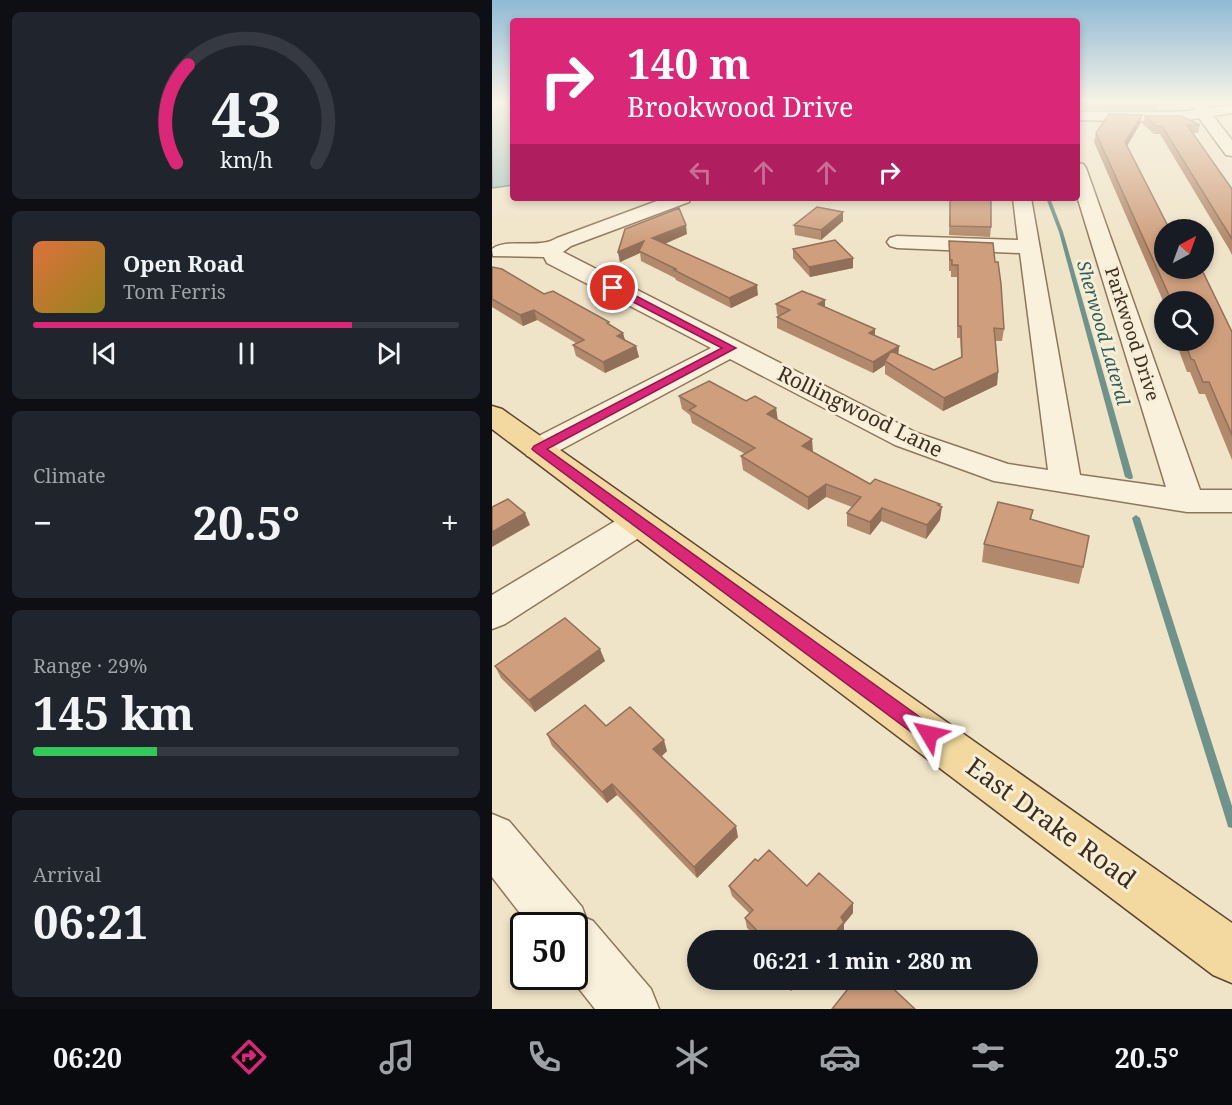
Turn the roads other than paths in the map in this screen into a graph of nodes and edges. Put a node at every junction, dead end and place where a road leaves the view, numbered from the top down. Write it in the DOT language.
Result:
graph roads {
  1 [pos="1080,177"];
  2 [pos="674,201"];
  3 [pos="1023,201"];
  4 [pos="897,242"];
  5 [pos="1031,247"];
  6 [pos="551,250"];
  7 [pos="501,251"];
  8 [pos="730,348"];
  9 [pos="492,415"];
  10 [pos="538,449"];
  11 [pos="1066,484"];
  12 [pos="1187,501"];
  13 [pos="1232,501"];
  14 [pos="639,522"];
  15 [pos="492,614"];
  16 [pos="492,838"];
  17 [pos="552,912"];
  18 [pos="1232,956"];
  19 [pos="588,957"];
  20 [pos="631,1009"];
  1 -- 12 [label="street, Parkwood Drive"];
  2 -- 6 [label="street"];
  3 -- 5 [label="street"];
  4 -- 5 [label="street"];
  5 -- 11 [label="street"];
  6 -- 7 [label="street"];
  6 -- 8 [label="street, Rollingwood Lane"];
  8 -- 10 [label="street"];
  8 -- 11 [label="street, Rollingwood Lane"];
  9 -- 10 [label="main road, East Drake Road"];
  10 -- 14 [label="main road, East Drake Road"];
  11 -- 12 [label="street, Rollingwood Lane"];
  12 -- 13 [label="street, Rollingwood Lane"];
  14 -- 15 [label="street"];
  14 -- 18 [label="main road, East Drake Road"];
  16 -- 17 [label="street"];
  19 -- 20 [label="street"];
}
